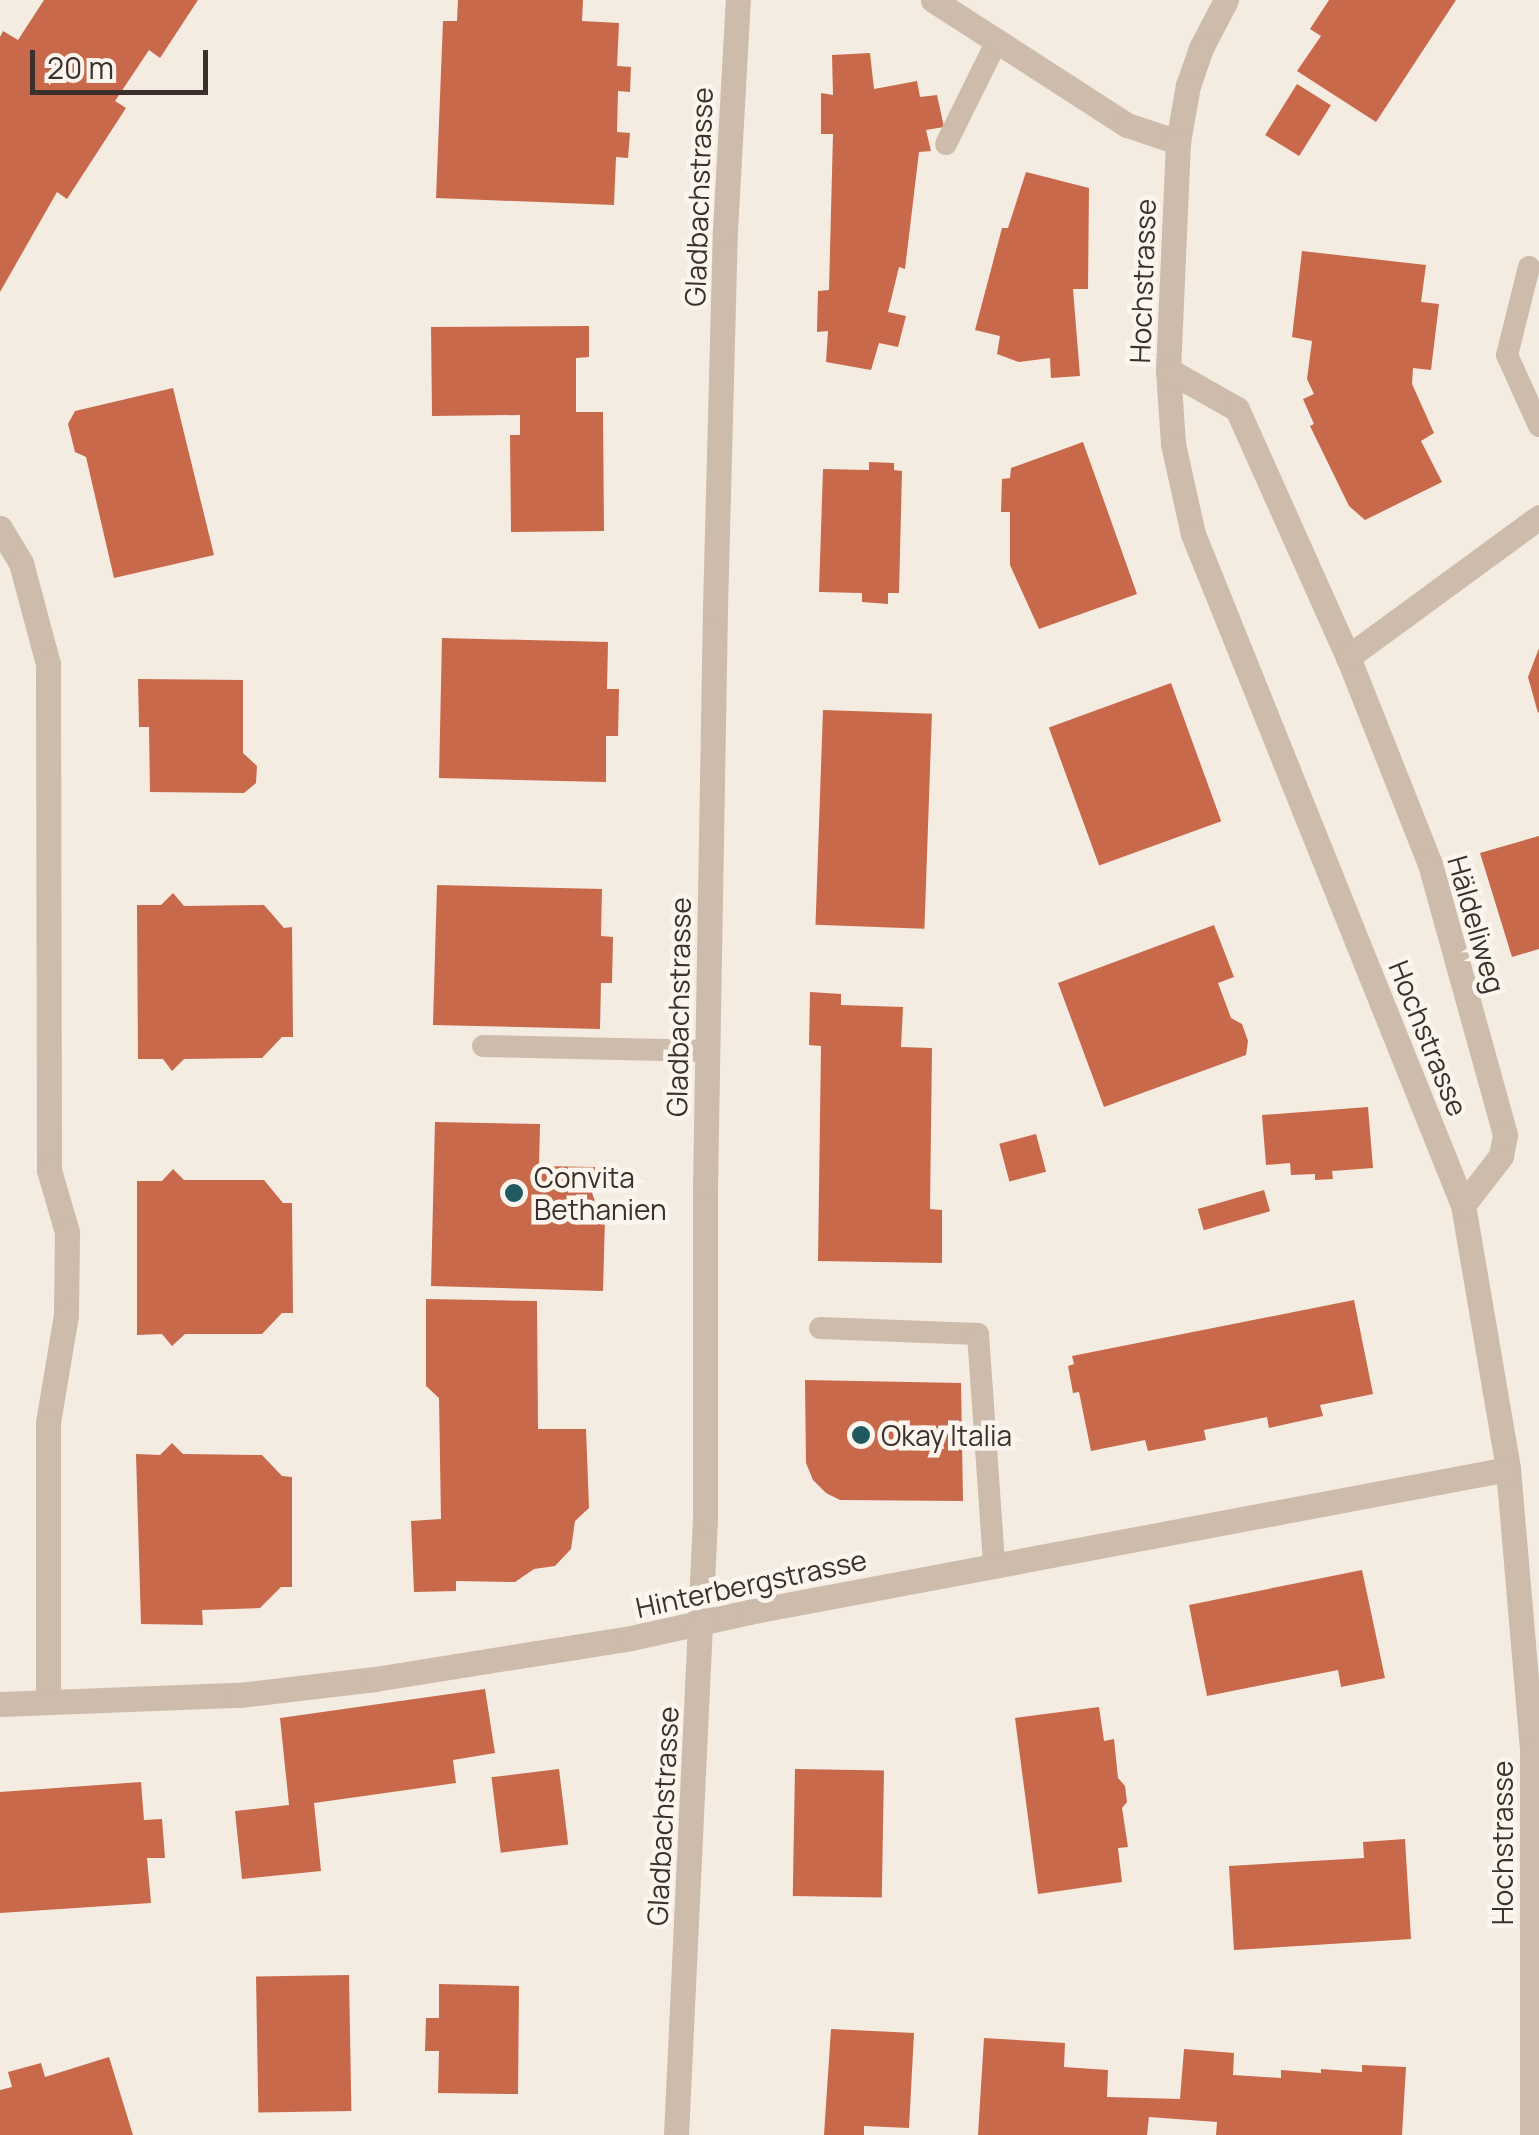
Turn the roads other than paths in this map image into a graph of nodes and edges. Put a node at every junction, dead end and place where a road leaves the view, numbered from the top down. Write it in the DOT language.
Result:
graph roads {
  1 [pos="738,0"];
  2 [pos="933,0"];
  3 [pos="1226,0"];
  4 [pos="996,41"];
  5 [pos="1178,142"];
  6 [pos="946,144"];
  7 [pos="1529,267"];
  8 [pos="1168,370"];
  9 [pos="1539,426"];
  10 [pos="1539,517"];
  11 [pos="0,528"];
  12 [pos="1348,657"];
  13 [pos="483,1046"];
  14 [pos="708,1051"];
  15 [pos="1464,1205"];
  16 [pos="820,1328"];
  17 [pos="1508,1469"];
  18 [pos="994,1565"];
  19 [pos="702,1623"];
  20 [pos="48,1699"];
  21 [pos="0,1704"];
  22 [pos="676,2135"];
  23 [pos="1532,2135"];
  1 -- 14 [label="street, Gladbachstrasse"];
  2 -- 4 [label="street"];
  3 -- 5 [label="street, Hochstrasse"];
  4 -- 5 [label="street"];
  4 -- 6 [label="lane"];
  5 -- 8 [label="street, Hochstrasse"];
  7 -- 9 [label="lane"];
  8 -- 12 [label="street, Häldeliweg"];
  8 -- 15 [label="street, Hochstrasse"];
  10 -- 12 [label="street"];
  11 -- 20 [label="street"];
  12 -- 15 [label="street, Häldeliweg"];
  13 -- 14 [label="lane"];
  14 -- 19 [label="street, Gladbachstrasse"];
  15 -- 17 [label="street, Hochstrasse"];
  16 -- 18 [label="lane"];
  17 -- 18 [label="street, Hinterbergstrasse"];
  17 -- 23 [label="street, Hochstrasse"];
  18 -- 19 [label="street, Hinterbergstrasse"];
  19 -- 20 [label="street, Hinterbergstrasse"];
  19 -- 22 [label="street, Gladbachstrasse"];
  20 -- 21 [label="street, Hinterbergstrasse"];
}
